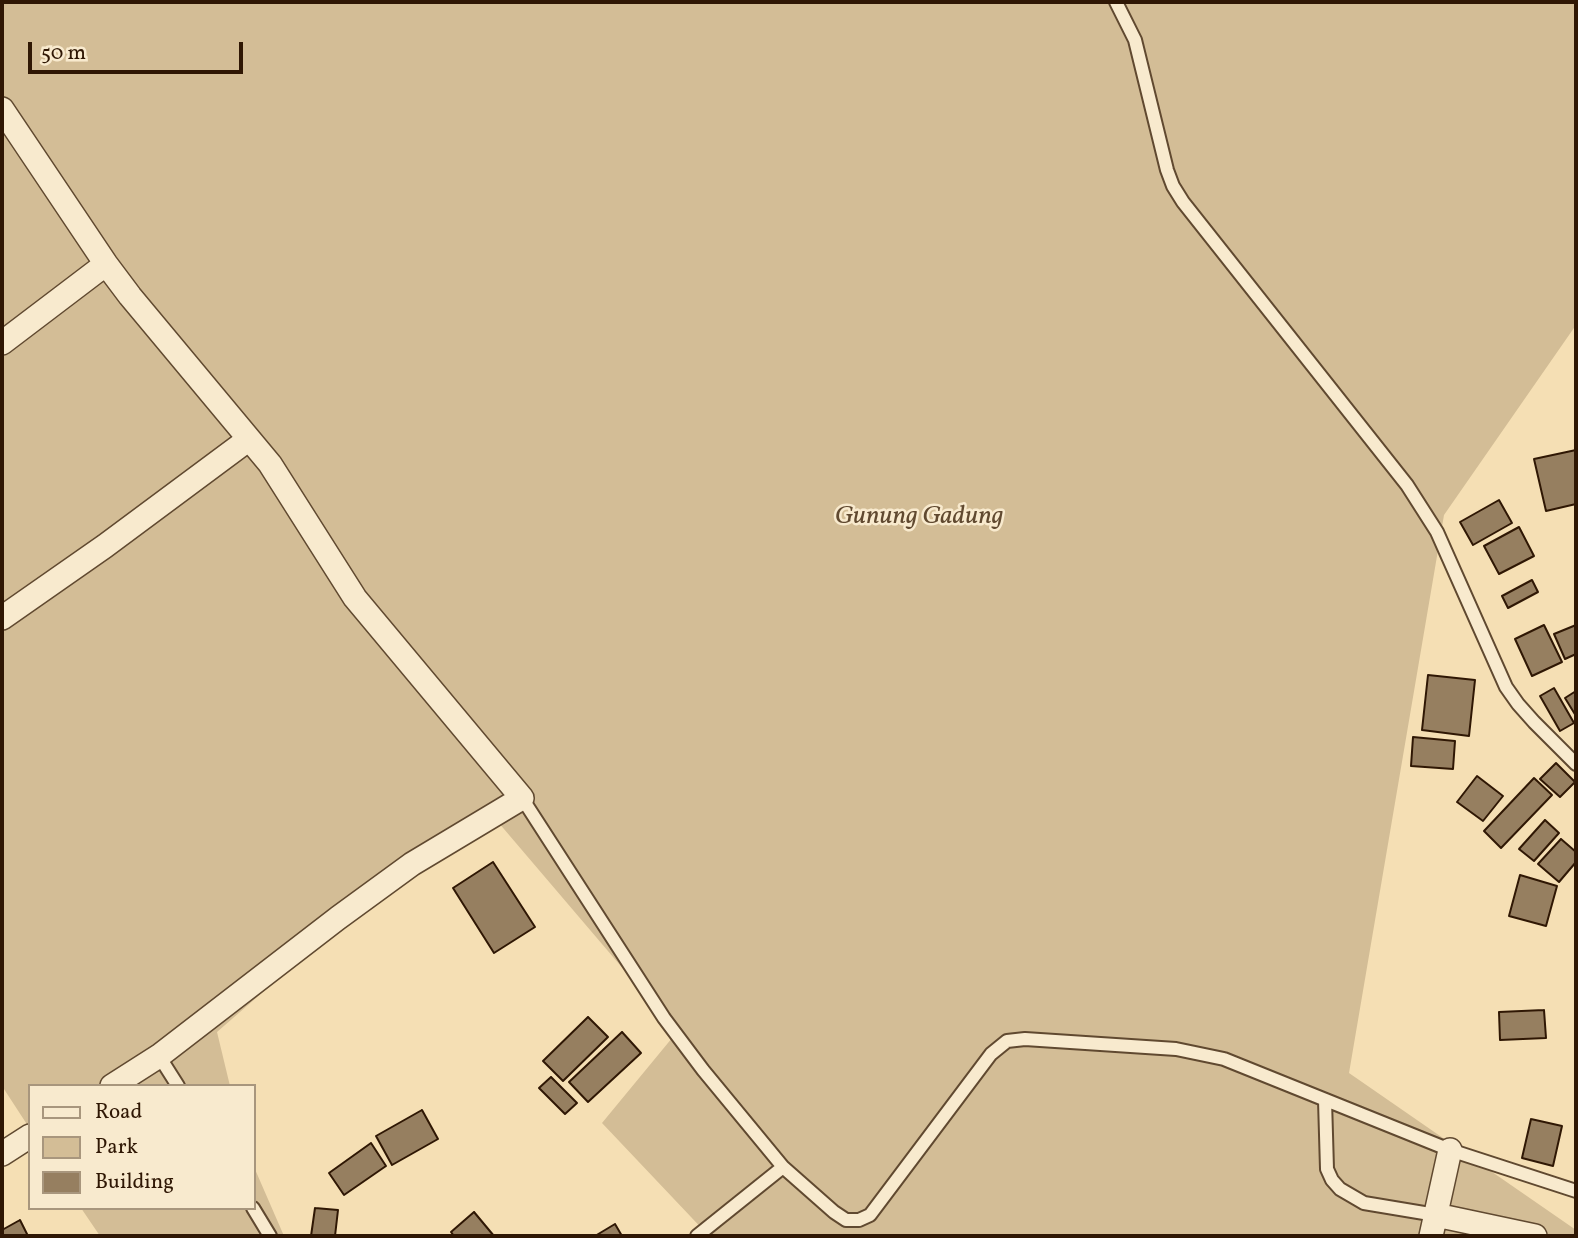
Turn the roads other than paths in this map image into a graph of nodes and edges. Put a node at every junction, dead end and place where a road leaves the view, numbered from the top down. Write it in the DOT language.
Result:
graph roads {
  1 [pos="1116,2"];
  2 [pos="2,109"];
  3 [pos="106,264"];
  4 [pos="2,343"];
  5 [pos="249,439"];
  6 [pos="2,618"];
  7 [pos="1576,764"];
  8 [pos="522,798"];
  9 [pos="159,1056"];
  10 [pos="115,1084"];
  11 [pos="177,1084"];
  12 [pos="1325,1100"];
  13 [pos="28,1137"];
  14 [pos="1450,1150"];
  15 [pos="2,1154"];
  16 [pos="783,1167"];
  17 [pos="1576,1191"];
  18 [pos="254,1210"];
  19 [pos="1433,1226"];
  20 [pos="270,1236"];
  21 [pos="697,1236"];
  22 [pos="1535,1236"];
  1 -- 7 [label="lane"];
  2 -- 3 [label="street"];
  3 -- 4 [label="street"];
  3 -- 5 [label="street"];
  5 -- 6 [label="street"];
  5 -- 8 [label="street"];
  8 -- 9 [label="street"];
  8 -- 16 [label="lane"];
  9 -- 10 [label="street"];
  9 -- 11 [label="lane"];
  12 -- 14 [label="lane"];
  12 -- 16 [label="lane"];
  12 -- 19 [label="lane"];
  13 -- 15 [label="street"];
  14 -- 17 [label="lane"];
  14 -- 19 [label="street"];
  16 -- 21 [label="lane"];
  18 -- 20 [label="lane"];
  19 -- 22 [label="street"];
}
